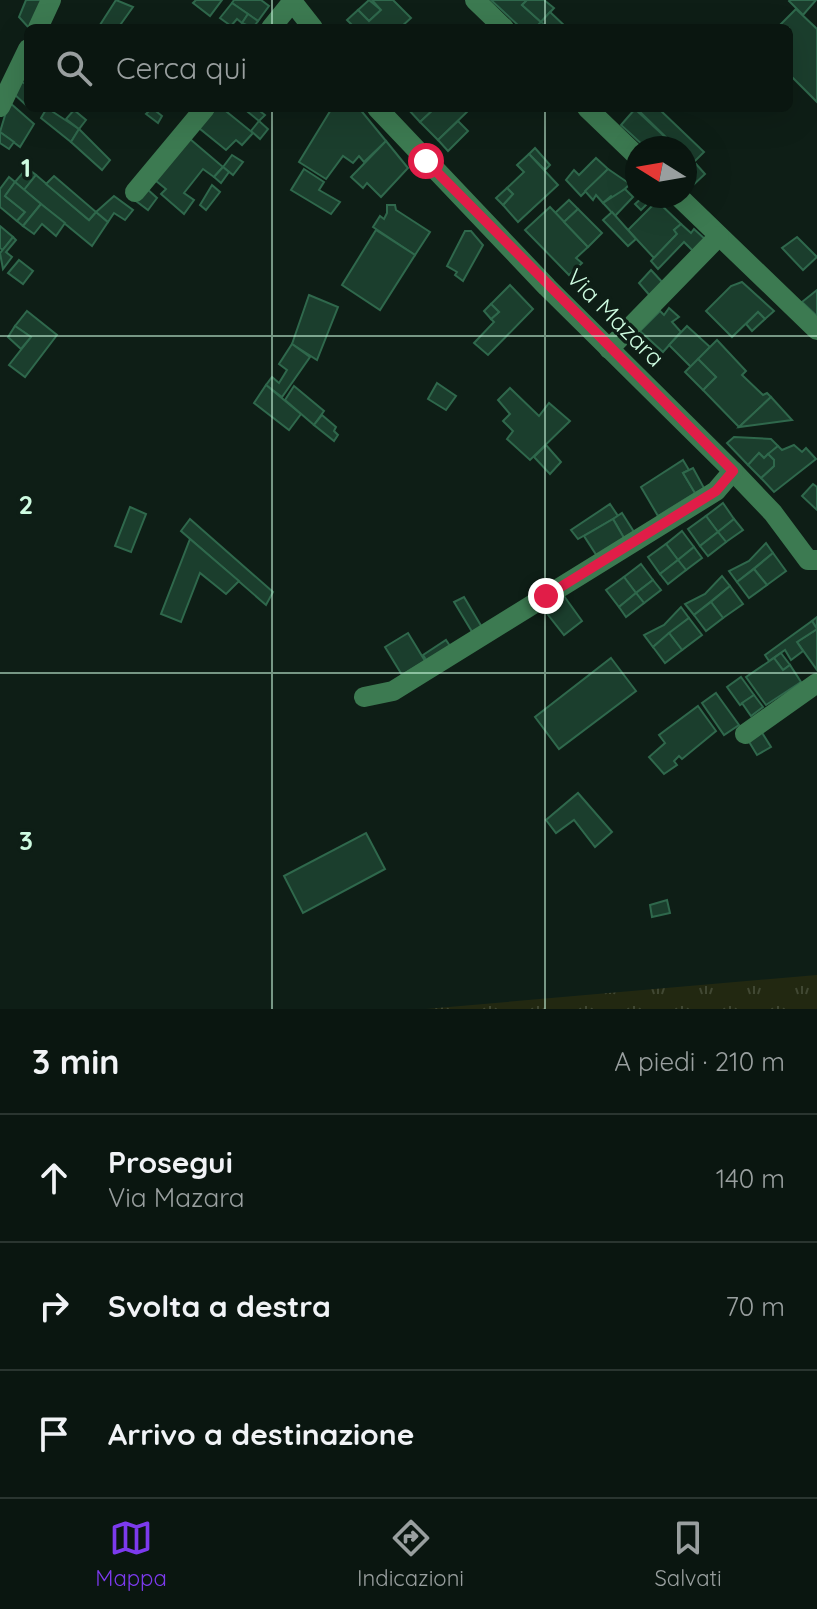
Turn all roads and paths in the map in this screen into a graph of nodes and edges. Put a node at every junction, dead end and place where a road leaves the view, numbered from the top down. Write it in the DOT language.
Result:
graph roads {
  1 [pos="51,0"];
  2 [pos="475,0"];
  3 [pos="292,1"];
  4 [pos="40,24"];
  5 [pos="274,24"];
  6 [pos="310,24"];
  7 [pos="500,24"];
  8 [pos="24,56"];
  9 [pos="3,94"];
  10 [pos="202,112"];
  11 [pos="381,112"];
  12 [pos="591,112"];
  13 [pos="625,144"];
  14 [pos="135,192"];
  15 [pos="690,208"];
  16 [pos="719,236"];
  17 [pos="817,330"];
  18 [pos="609,349"];
  19 [pos="733,471"];
  20 [pos="814,564"];
  21 [pos="817,683"];
  22 [pos="364,697"];
  23 [pos="745,734"];
  1 -- 4 [label="street"];
  2 -- 7 [label="street"];
  3 -- 5 [label="street"];
  3 -- 6 [label="street"];
  8 -- 9 [label="street"];
  10 -- 14 [label="street"];
  11 -- 18 [label="street, Via Mazara"];
  12 -- 13 [label="street"];
  15 -- 16 [label="street"];
  16 -- 17 [label="street"];
  16 -- 18 [label="street"];
  18 -- 19 [label="street, Via Mazara"];
  19 -- 20 [label="street, Via Mazara"];
  19 -- 22 [label="street"];
  21 -- 23 [label="street"];
}
